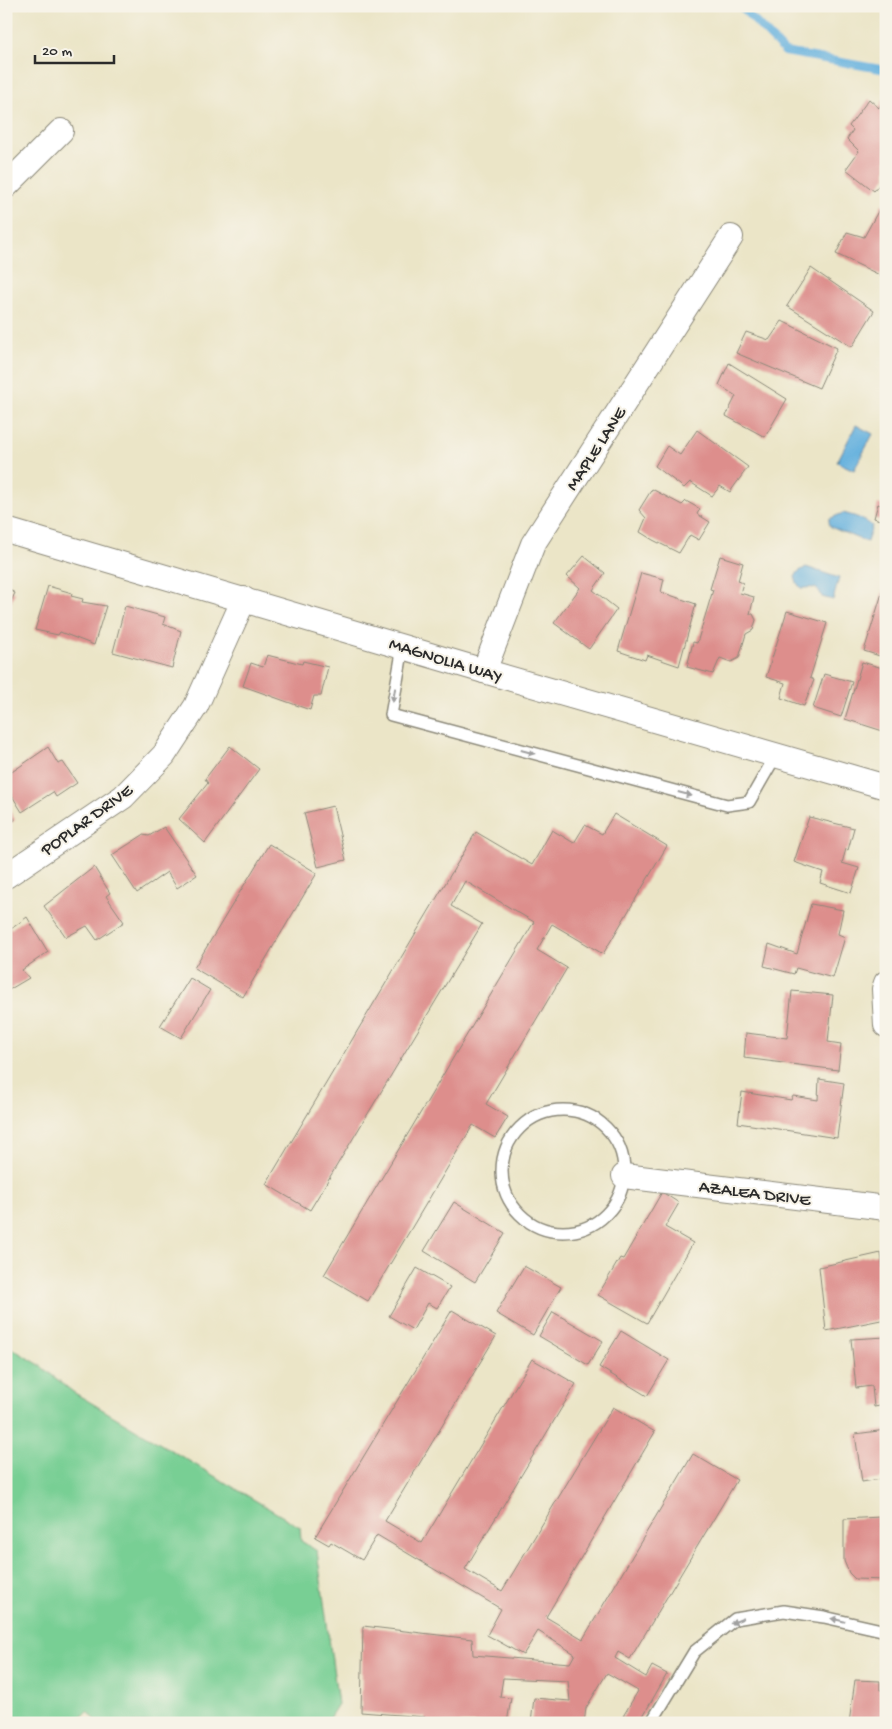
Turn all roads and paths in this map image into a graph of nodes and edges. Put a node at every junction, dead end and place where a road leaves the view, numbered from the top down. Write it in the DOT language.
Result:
graph roads {
  1 [pos="61,131"];
  2 [pos="6,186"];
  3 [pos="731,237"];
  4 [pos="6,530"];
  5 [pos="244,599"];
  6 [pos="402,647"];
  7 [pos="484,671"];
  8 [pos="776,756"];
  9 [pos="886,787"];
  10 [pos="6,876"];
  11 [pos="886,983"];
  12 [pos="886,1026"];
  13 [pos="624,1176"];
  14 [pos="886,1208"];
  15 [pos="886,1631"];
  16 [pos="651,1723"];
  1 -- 2 [label="street"];
  3 -- 7 [label="street, MAPLE LANE"];
  4 -- 5 [label="street, MAGNOLIA WAY"];
  5 -- 6 [label="street, MAGNOLIA WAY"];
  5 -- 10 [label="street, POPLAR DRIVE"];
  6 -- 7 [label="street, MAGNOLIA WAY"];
  6 -- 8 [label="lane, one-way"];
  7 -- 8 [label="street, MAGNOLIA WAY"];
  8 -- 9 [label="street, MAGNOLIA WAY"];
  11 -- 12 [label="street"];
  13 -- 13 [label="lane"];
  13 -- 14 [label="street, AZALEA DRIVE"];
  15 -- 16 [label="lane, one-way"];
}
